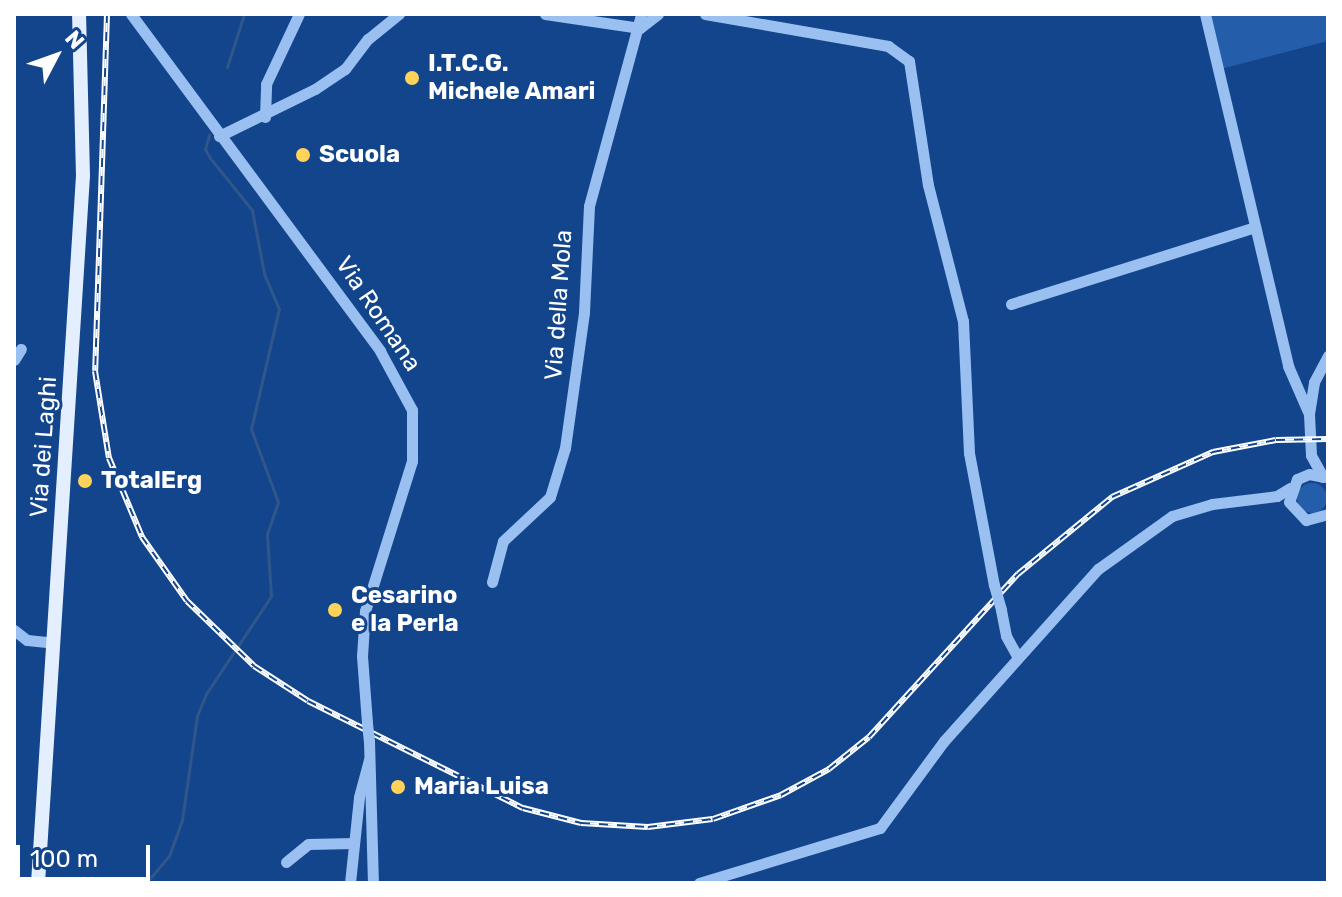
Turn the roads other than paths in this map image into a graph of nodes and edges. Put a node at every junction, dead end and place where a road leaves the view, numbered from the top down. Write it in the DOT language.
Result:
graph roads {
  1 [pos="79,14"];
  2 [pos="131,14"];
  3 [pos="299,14"];
  4 [pos="399,14"];
  5 [pos="545,14"];
  6 [pos="641,14"];
  7 [pos="658,14"];
  8 [pos="705,14"];
  9 [pos="1205,14"];
  10 [pos="638,28"];
  11 [pos="265,117"];
  12 [pos="219,136"];
  13 [pos="1255,227"];
  14 [pos="1011,304"];
  15 [pos="1328,356"];
  16 [pos="1309,414"];
  17 [pos="1311,455"];
  18 [pos="1301,476"];
  19 [pos="1326,479"];
  20 [pos="1290,488"];
  21 [pos="1264,499"];
  22 [pos="1289,502"];
  23 [pos="1328,514"];
  24 [pos="492,582"];
  25 [pos="14,630"];
  26 [pos="54,643"];
  27 [pos="1017,656"];
  28 [pos="370,755"];
  29 [pos="354,843"];
  30 [pos="286,862"];
  31 [pos="38,883"];
  32 [pos="350,883"];
  33 [pos="373,883"];
  34 [pos="699,883"];
  1 -- 26 [label="main road, Via dei Laghi"];
  2 -- 12 [label="street, Via Romana"];
  3 -- 11 [label="street"];
  4 -- 11 [label="street"];
  5 -- 10 [label="street"];
  6 -- 10 [label="street, Via della Mola"];
  7 -- 10 [label="street"];
  8 -- 27 [label="street, bridge"];
  9 -- 13 [label="street"];
  10 -- 24 [label="street, Via della Mola"];
  11 -- 12 [label="street"];
  12 -- 28 [label="street, Via Romana, bridge"];
  13 -- 14 [label="street"];
  13 -- 16 [label="street"];
  15 -- 16 [label="street"];
  16 -- 17 [label="street"];
  17 -- 18 [label="street"];
  17 -- 19 [label="street"];
  18 -- 19 [label="street"];
  18 -- 20 [label="street"];
  20 -- 21 [label="street"];
  20 -- 22 [label="street"];
  21 -- 22 [label="street"];
  21 -- 27 [label="street"];
  22 -- 23 [label="street"];
  25 -- 26 [label="street"];
  26 -- 31 [label="main road, Via dei Laghi"];
  27 -- 34 [label="street"];
  28 -- 29 [label="street"];
  28 -- 33 [label="street, Via Romana"];
  29 -- 30 [label="street"];
  29 -- 32 [label="street"];
}
